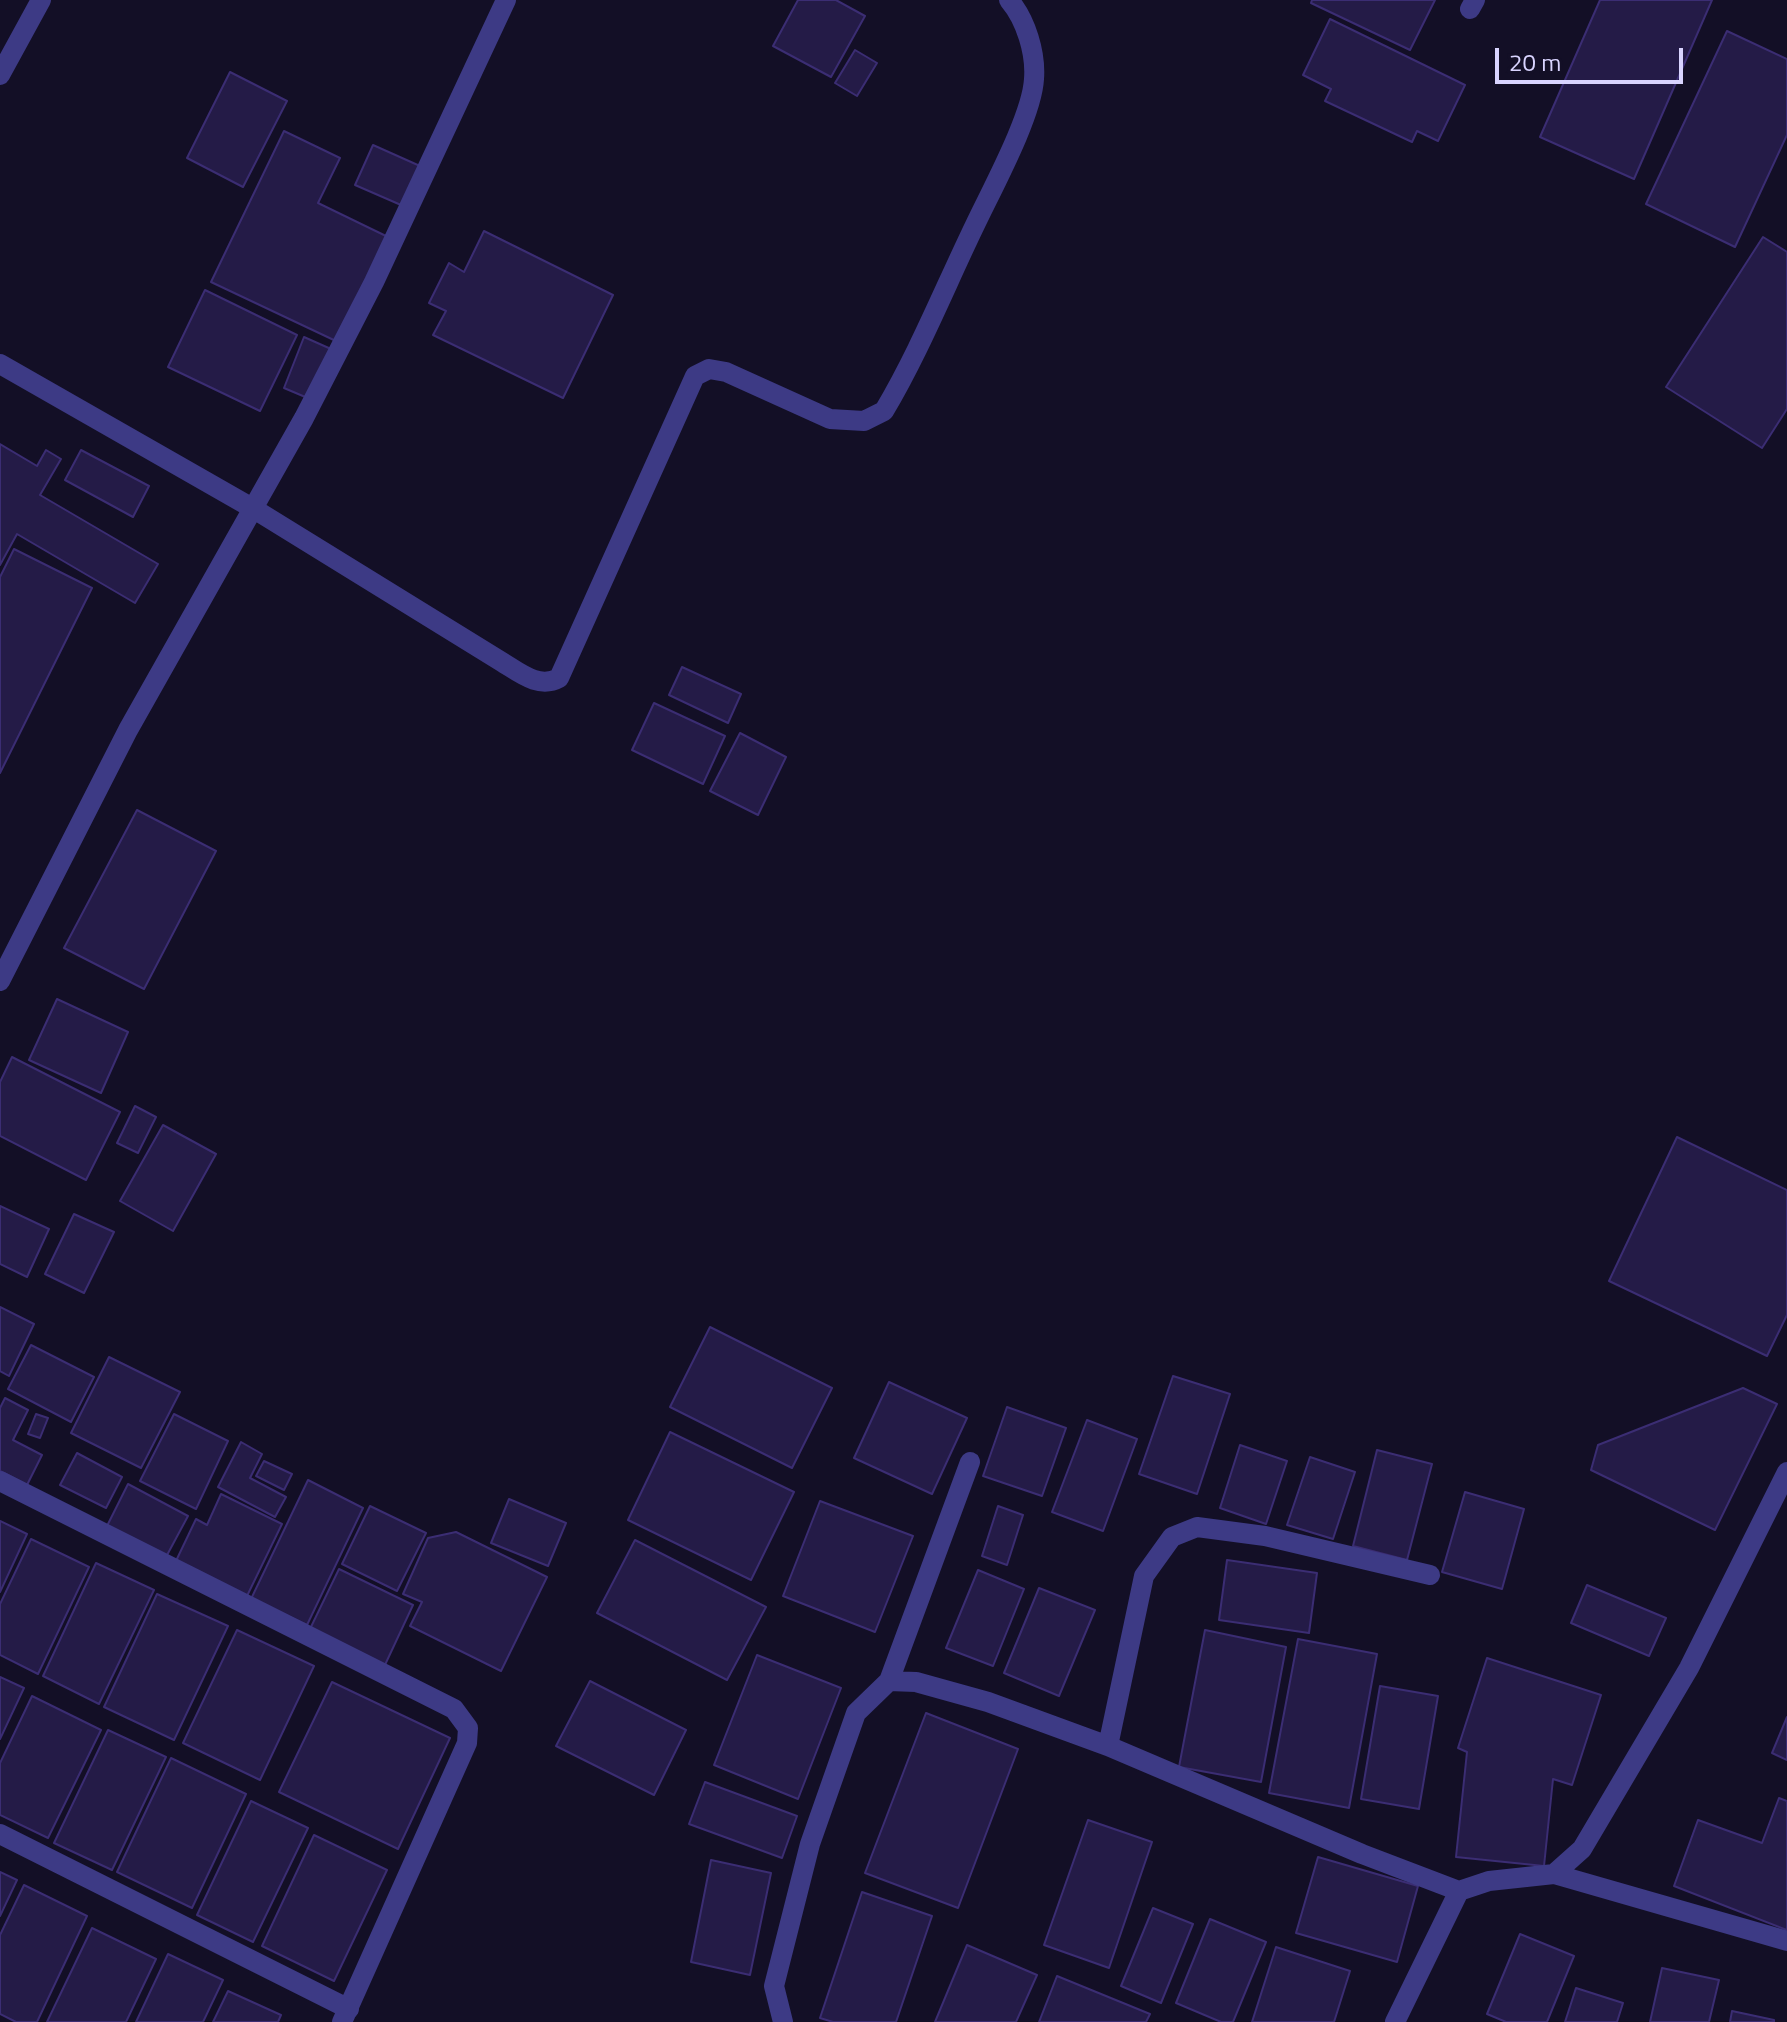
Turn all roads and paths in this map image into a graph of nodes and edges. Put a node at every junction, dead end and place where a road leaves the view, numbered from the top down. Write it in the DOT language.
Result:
graph roads {
  1 [pos="41,0"];
  2 [pos="506,0"];
  3 [pos="1009,0"];
  4 [pos="0,75"];
  5 [pos="0,364"];
  6 [pos="254,509"];
  7 [pos="0,981"];
  8 [pos="970,1462"];
  9 [pos="1787,1472"];
  10 [pos="0,1481"];
  11 [pos="1430,1575"];
  12 [pos="889,1681"];
  13 [pos="1108,1746"];
  14 [pos="0,1834"];
  15 [pos="1554,1874"];
  16 [pos="1459,1891"];
  17 [pos="1787,1941"];
  18 [pos="346,2015"];
  19 [pos="783,2022"];
  20 [pos="1395,2022"];
  1 -- 4 [label="street"];
  2 -- 6 [label="street"];
  3 -- 6 [label="street"];
  5 -- 6 [label="street"];
  6 -- 7 [label="street"];
  8 -- 12 [label="street"];
  9 -- 15 [label="street"];
  10 -- 18 [label="street"];
  11 -- 13 [label="street"];
  12 -- 13 [label="street"];
  12 -- 19 [label="street"];
  13 -- 16 [label="street"];
  14 -- 18 [label="street"];
  15 -- 16 [label="street"];
  15 -- 17 [label="street"];
  16 -- 20 [label="street"];
}
